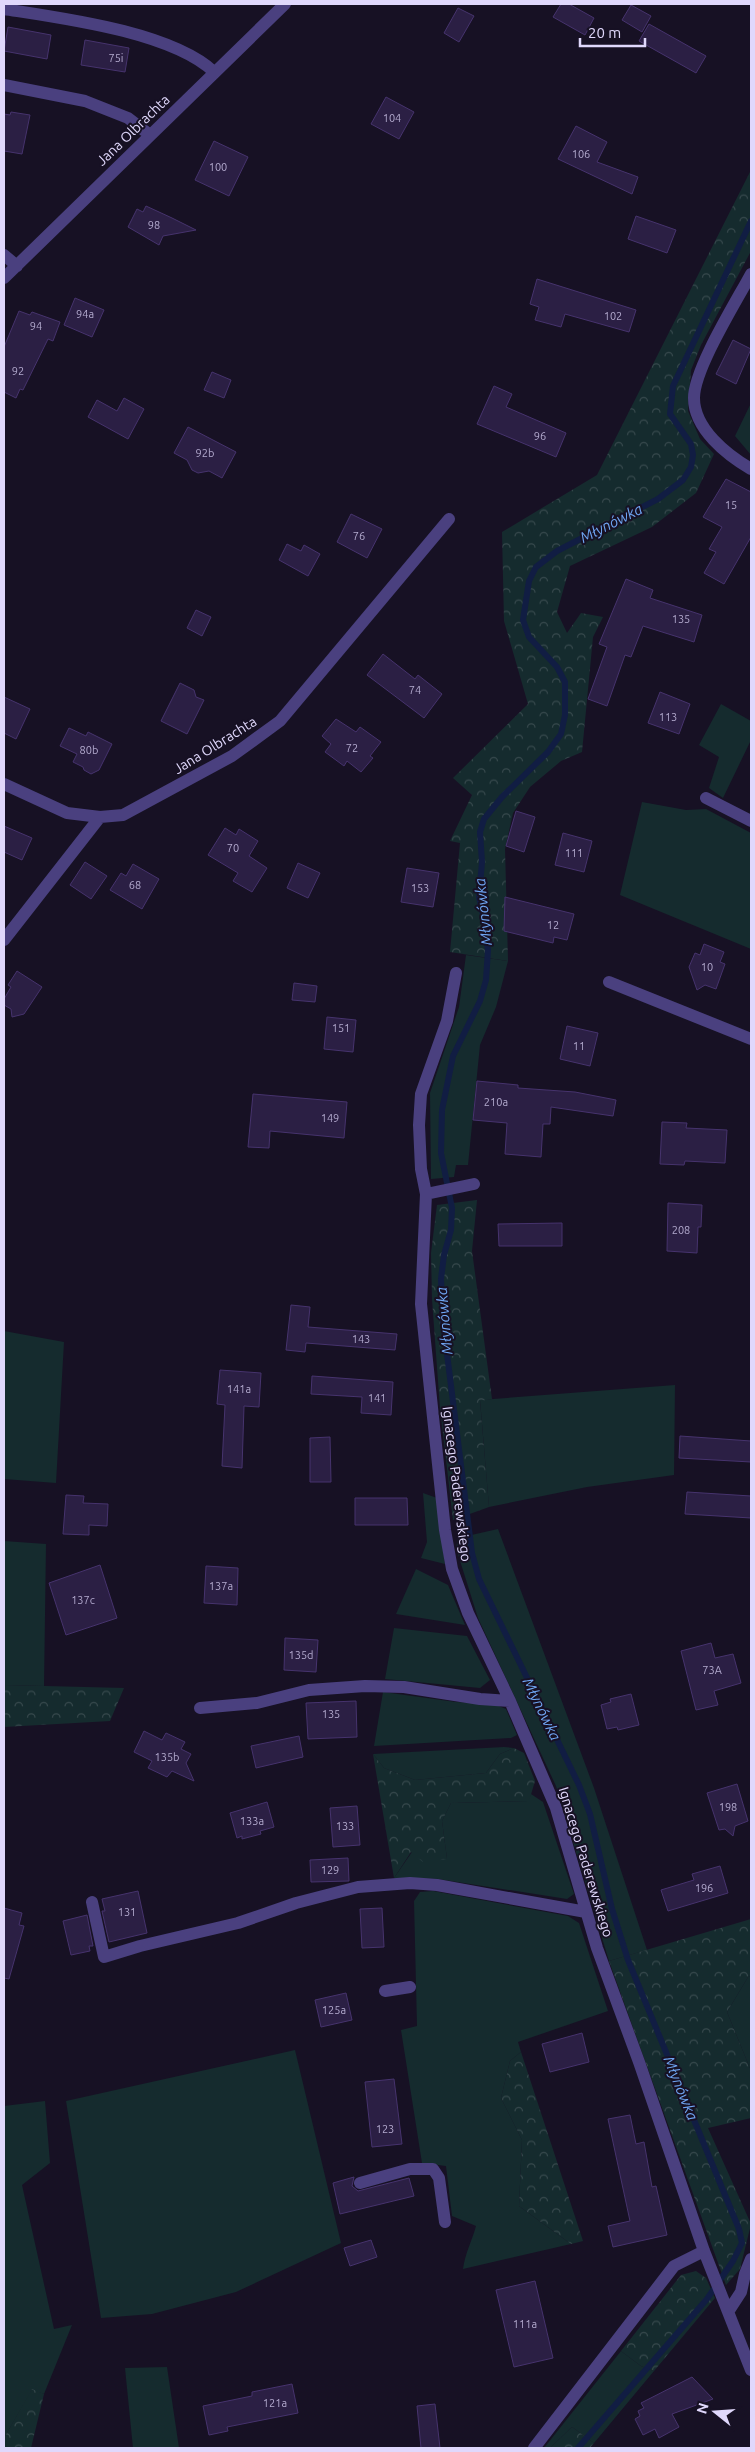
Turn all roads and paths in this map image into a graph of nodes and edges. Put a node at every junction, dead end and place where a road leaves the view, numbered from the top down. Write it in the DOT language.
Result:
graph roads {
  1 [pos="285,4"];
  2 [pos="4,9"];
  3 [pos="214,72"];
  4 [pos="4,85"];
  5 [pos="150,135"];
  6 [pos="4,255"];
  7 [pos="17,266"];
  8 [pos="751,274"];
  9 [pos="4,278"];
  10 [pos="751,469"];
  11 [pos="449,519"];
  12 [pos="4,784"];
  13 [pos="706,798"];
  14 [pos="100,818"];
  15 [pos="751,821"];
  16 [pos="4,940"];
  17 [pos="456,973"];
  18 [pos="609,982"];
  19 [pos="751,1039"];
  20 [pos="474,1184"];
  21 [pos="431,1193"];
  22 [pos="510,1700"];
  23 [pos="200,1708"];
  24 [pos="92,1902"];
  25 [pos="586,1912"];
  26 [pos="410,1987"];
  27 [pos="384,1991"];
  28 [pos="360,2183"];
  29 [pos="445,2222"];
  30 [pos="704,2251"];
  31 [pos="751,2259"];
  32 [pos="727,2308"];
  33 [pos="751,2370"];
  34 [pos="534,2448"];
  1 -- 3 [label="street, Jana Olbrachta"];
  2 -- 3 [label="street"];
  3 -- 5 [label="street, Jana Olbrachta"];
  4 -- 5 [label="street"];
  5 -- 7 [label="street, Jana Olbrachta"];
  6 -- 7 [label="street"];
  7 -- 9 [label="street, Jana Olbrachta"];
  8 -- 10 [label="street"];
  11 -- 14 [label="street, Jana Olbrachta"];
  12 -- 14 [label="street, Jana Olbrachta"];
  13 -- 15 [label="street"];
  14 -- 16 [label="street"];
  17 -- 21 [label="street, Ignacego Paderewskiego"];
  18 -- 19 [label="street"];
  20 -- 21 [label="street"];
  21 -- 22 [label="street, Ignacego Paderewskiego"];
  22 -- 23 [label="street"];
  22 -- 25 [label="street, Ignacego Paderewskiego"];
  24 -- 25 [label="street"];
  25 -- 30 [label="street, Ignacego Paderewskiego"];
  26 -- 27 [label="street"];
  28 -- 29 [label="street"];
  30 -- 32 [label="street, Ignacego Paderewskiego"];
  30 -- 34 [label="street"];
  31 -- 32 [label="street"];
  32 -- 33 [label="street, Ignacego Paderewskiego"];
}
